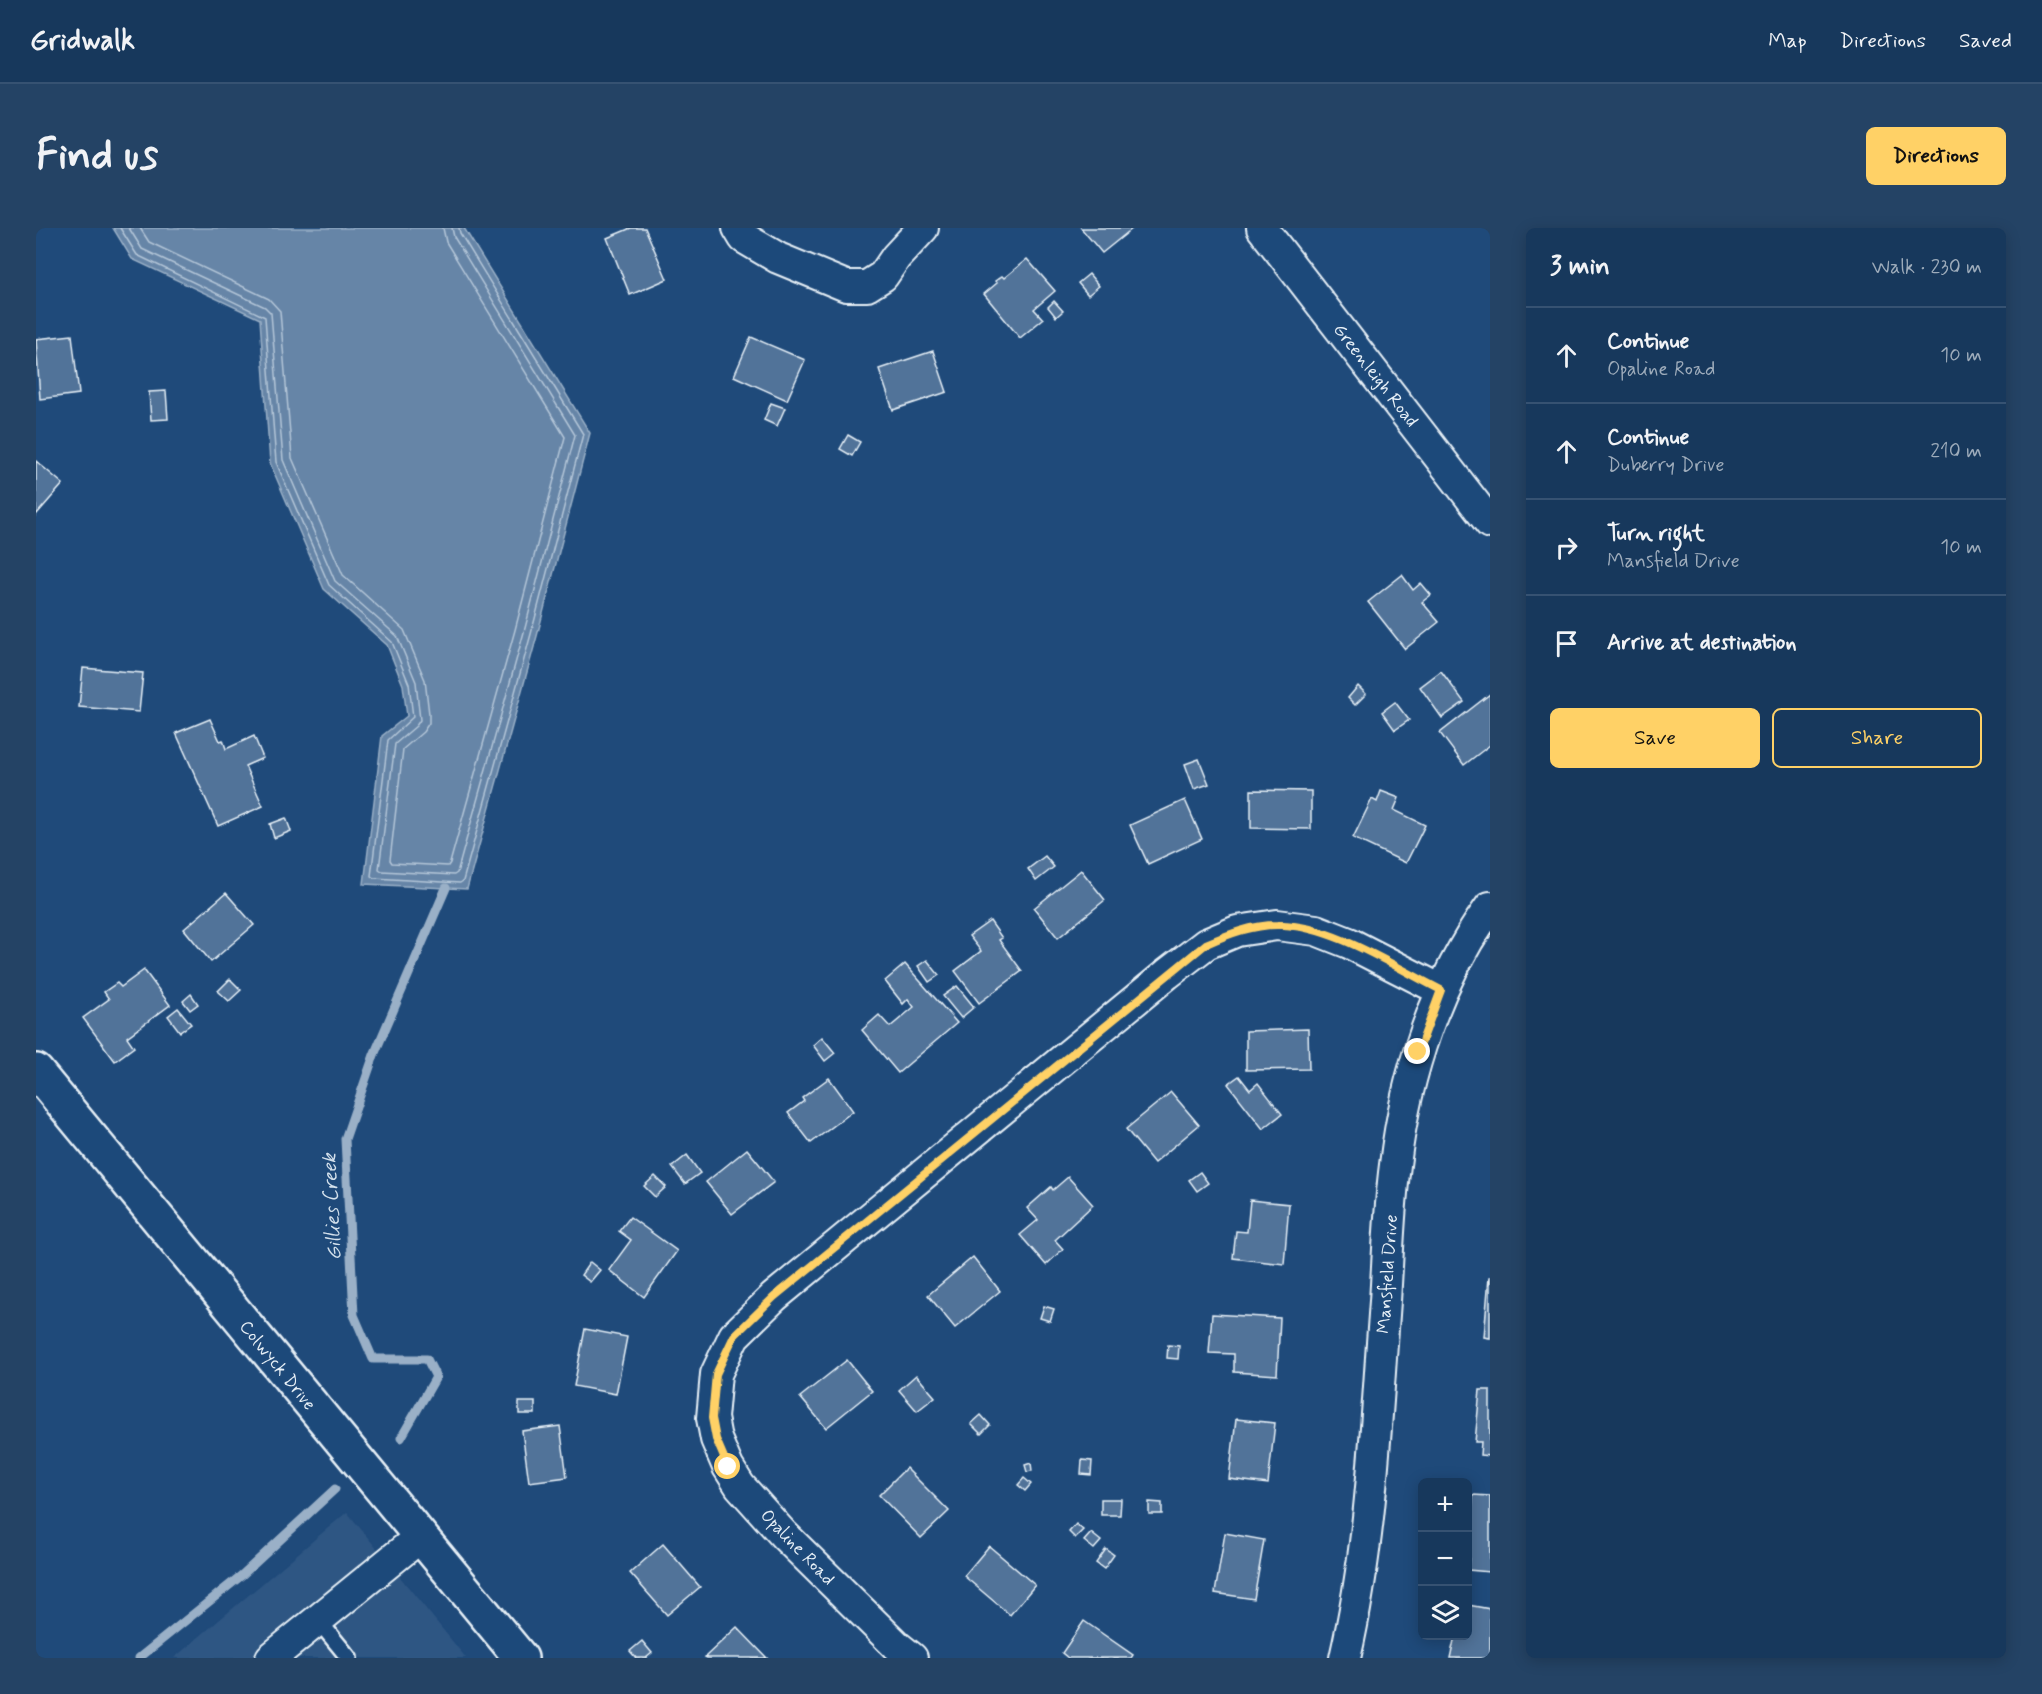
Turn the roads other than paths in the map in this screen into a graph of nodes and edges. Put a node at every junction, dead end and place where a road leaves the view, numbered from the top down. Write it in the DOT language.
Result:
graph roads {
  1 [pos="738,228"];
  2 [pos="923,228"];
  3 [pos="1262,228"];
  4 [pos="1490,523"];
  5 [pos="1490,907"];
  6 [pos="1441,990"];
  7 [pos="36,1071"];
  8 [pos="420,1537"];
  9 [pos="318,1620"];
  10 [pos="271,1658"];
  11 [pos="349,1658"];
  12 [pos="521,1658"];
  13 [pos="912,1658"];
  14 [pos="1345,1658"];
  1 -- 2 [label="street"];
  3 -- 4 [label="street, Greenleigh Road"];
  5 -- 6 [label="street, Mansfield Drive"];
  6 -- 13 [label="street, Opaline Road"];
  6 -- 14 [label="street, Mansfield Drive"];
  7 -- 8 [label="street, Colwyck Drive"];
  8 -- 9 [label="street"];
  8 -- 12 [label="street, Colwyck Drive"];
  9 -- 10 [label="street"];
  9 -- 11 [label="lane"];
}
